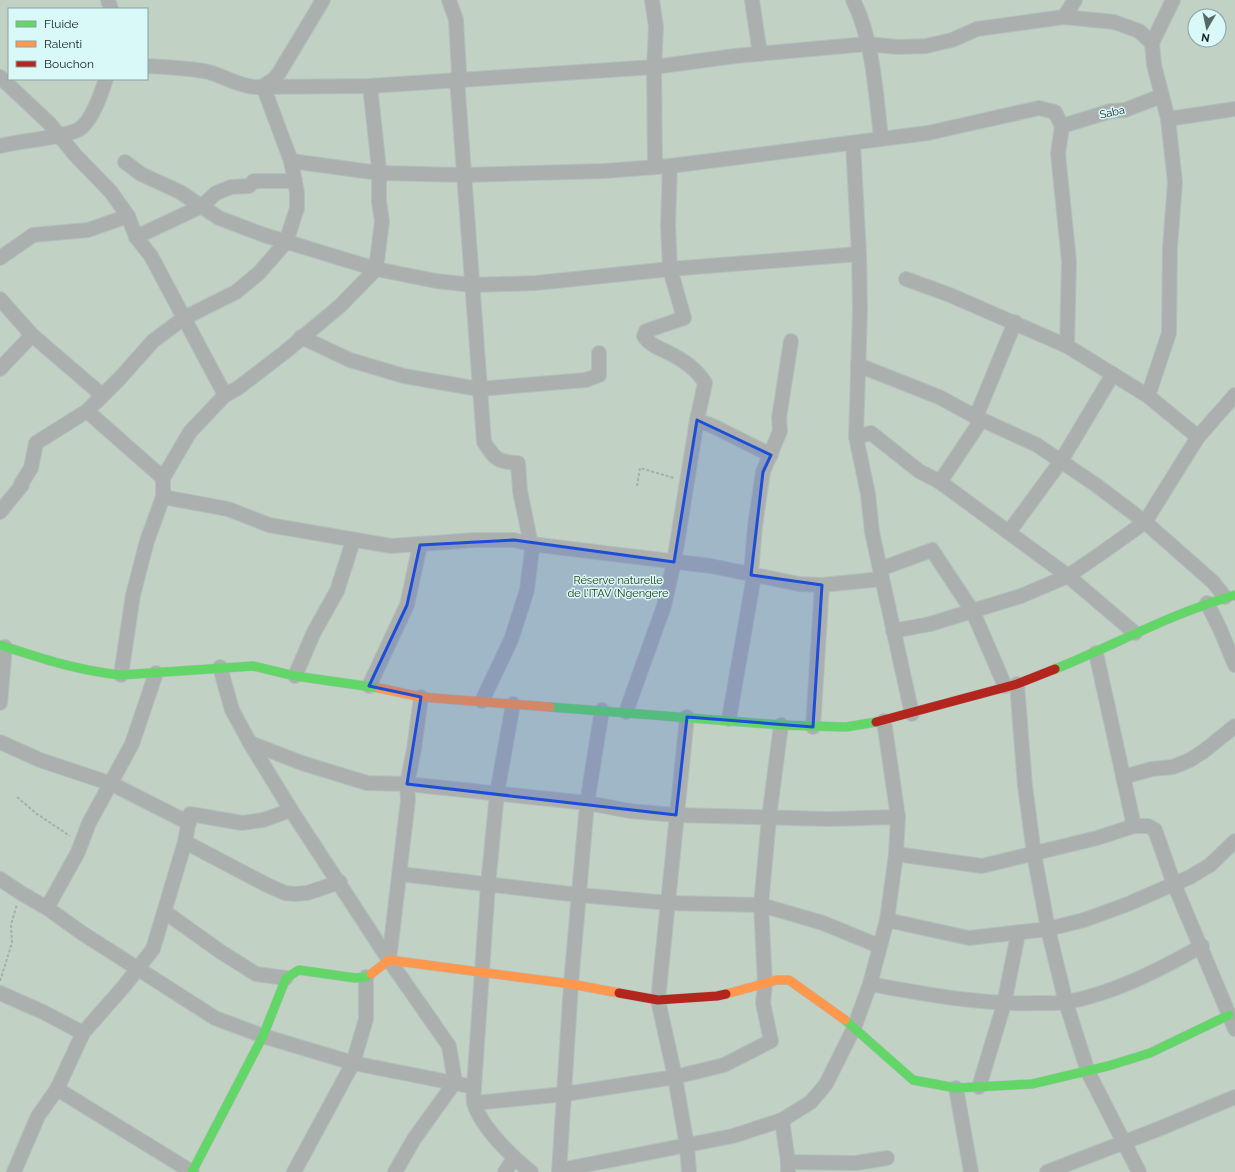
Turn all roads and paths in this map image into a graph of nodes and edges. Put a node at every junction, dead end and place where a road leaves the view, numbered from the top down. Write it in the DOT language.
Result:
graph roads {
  1 [pos="323,0"];
  2 [pos="449,0"];
  3 [pos="652,0"];
  4 [pos="752,0"];
  5 [pos="853,0"];
  6 [pos="1075,0"];
  7 [pos="1173,0"];
  8 [pos="1064,18"];
  9 [pos="1152,43"];
  10 [pos="867,44"];
  11 [pos="760,54"];
  12 [pos="148,66"];
  13 [pos="654,67"];
  14 [pos="0,78"];
  15 [pos="457,79"];
  16 [pos="106,80"];
  17 [pos="263,86"];
  18 [pos="370,86"];
  19 [pos="1161,96"];
  20 [pos="1235,109"];
  21 [pos="1168,120"];
  22 [pos="1062,126"];
  23 [pos="59,135"];
  24 [pos="881,138"];
  25 [pos="853,143"];
  26 [pos="0,146"];
  27 [pos="291,161"];
  28 [pos="125,162"];
  29 [pos="670,166"];
  30 [pos="655,167"];
  31 [pos="379,173"];
  32 [pos="464,175"];
  33 [pos="295,181"];
  34 [pos="202,206"];
  35 [pos="128,216"];
  36 [pos="136,237"];
  37 [pos="286,242"];
  38 [pos="859,254"];
  39 [pos="0,258"];
  40 [pos="376,269"];
  41 [pos="670,269"];
  42 [pos="906,279"];
  43 [pos="473,285"];
  44 [pos="0,299"];
  45 [pos="184,318"];
  46 [pos="1015,322"];
  47 [pos="32,335"];
  48 [pos="301,337"];
  49 [pos="791,341"];
  50 [pos="1067,346"];
  51 [pos="599,353"];
  52 [pos="858,365"];
  53 [pos="0,369"];
  54 [pos="1113,374"];
  55 [pos="479,389"];
  56 [pos="102,395"];
  57 [pos="226,395"];
  58 [pos="1235,395"];
  59 [pos="1148,396"];
  60 [pos="87,412"];
  61 [pos="978,418"];
  62 [pos="697,420"];
  63 [pos="856,437"];
  64 [pos="1198,437"];
  65 [pos="771,454"];
  66 [pos="1061,461"];
  67 [pos="163,478"];
  68 [pos="940,482"];
  69 [pos="687,483"];
  70 [pos="637,486"];
  71 [pos="163,497"];
  72 [pos="0,512"];
  73 [pos="1144,522"];
  74 [pos="1009,532"];
  75 [pos="353,541"];
  76 [pos="531,544"];
  77 [pos="420,545"];
  78 [pos="674,562"];
  79 [pos="881,574"];
  80 [pos="753,575"];
  81 [pos="1068,576"];
  82 [pos="822,585"];
  83 [pos="1230,596"];
  84 [pos="1207,603"];
  85 [pos="973,612"];
  86 [pos="893,631"];
  87 [pos="1135,632"];
  88 [pos="2,646"];
  89 [pos="1096,653"];
  90 [pos="1235,665"];
  91 [pos="220,667"];
  92 [pos="156,673"];
  93 [pos="121,675"];
  94 [pos="295,676"];
  95 [pos="1011,685"];
  96 [pos="369,686"];
  97 [pos="421,697"];
  98 [pos="482,701"];
  99 [pos="0,703"];
  100 [pos="513,704"];
  101 [pos="602,710"];
  102 [pos="626,712"];
  103 [pos="912,714"];
  104 [pos="687,717"];
  105 [pos="729,719"];
  106 [pos="884,721"];
  107 [pos="782,725"];
  108 [pos="1235,726"];
  109 [pos="813,727"];
  110 [pos="0,742"];
  111 [pos="250,743"];
  112 [pos="1123,777"];
  113 [pos="112,784"];
  114 [pos="407,784"];
  115 [pos="497,793"];
  116 [pos="17,797"];
  117 [pos="587,803"];
  118 [pos="291,810"];
  119 [pos="676,815"];
  120 [pos="769,818"];
  121 [pos="898,818"];
  122 [pos="189,823"];
  123 [pos="1134,826"];
  124 [pos="1235,841"];
  125 [pos="185,842"];
  126 [pos="82,843"];
  127 [pos="896,854"];
  128 [pos="1034,854"];
  129 [pos="400,874"];
  130 [pos="0,879"];
  131 [pos="340,882"];
  132 [pos="1174,884"];
  133 [pos="488,885"];
  134 [pos="21,893"];
  135 [pos="579,895"];
  136 [pos="669,903"];
  137 [pos="761,905"];
  138 [pos="47,908"];
  139 [pos="165,912"];
  140 [pos="887,920"];
  141 [pos="1048,929"];
  142 [pos="1018,934"];
  143 [pos="879,946"];
  144 [pos="1202,946"];
  145 [pos="389,960"];
  146 [pos="138,969"];
  147 [pos="481,972"];
  148 [pos="366,977"];
  149 [pos="286,978"];
  150 [pos="0,982"];
  151 [pos="571,984"];
  152 [pos="765,984"];
  153 [pos="870,984"];
  154 [pos="0,993"];
  155 [pos="658,1000"];
  156 [pos="1066,1003"];
  157 [pos="1004,1004"];
  158 [pos="1230,1015"];
  159 [pos="854,1028"];
  160 [pos="1235,1029"];
  161 [pos="83,1033"];
  162 [pos="263,1036"];
  163 [pos="353,1063"];
  164 [pos="1088,1072"];
  165 [pos="675,1077"];
  166 [pos="455,1082"];
  167 [pos="474,1087"];
  168 [pos="979,1087"];
  169 [pos="956,1088"];
  170 [pos="57,1089"];
  171 [pos="565,1094"];
  172 [pos="1235,1097"];
  173 [pos="474,1103"];
  174 [pos="782,1120"];
  175 [pos="1124,1142"];
  176 [pos="687,1146"];
  177 [pos="514,1158"];
  178 [pos="887,1158"];
  179 [pos="788,1167"];
  180 [pos="560,1171"];
  181 [pos="14,1172"];
  182 [pos="192,1172"];
  183 [pos="294,1172"];
  184 [pos="395,1172"];
  185 [pos="505,1172"];
  186 [pos="531,1172"];
  187 [pos="689,1172"];
  188 [pos="971,1172"];
  189 [pos="1047,1172"];
  190 [pos="1139,1172"];
  1 -- 17 [label="street"];
  2 -- 15 [label="street"];
  3 -- 13 [label="street"];
  4 -- 11 [label="street"];
  5 -- 10 [label="street"];
  6 -- 8 [label="street"];
  7 -- 9 [label="street"];
  8 -- 9 [label="street"];
  8 -- 10 [label="street"];
  9 -- 19 [label="street"];
  10 -- 11 [label="street"];
  10 -- 24 [label="street"];
  11 -- 13 [label="street"];
  12 -- 17 [label="street"];
  13 -- 15 [label="street"];
  13 -- 30 [label="street"];
  14 -- 23 [label="street"];
  15 -- 18 [label="street"];
  15 -- 32 [label="street"];
  16 -- 23 [label="street"];
  17 -- 18 [label="street"];
  17 -- 27 [label="street"];
  18 -- 31 [label="street"];
  19 -- 21 [label="street"];
  19 -- 22 [label="street, Saba"];
  20 -- 21 [label="street"];
  21 -- 59 [label="street"];
  22 -- 24 [label="street"];
  22 -- 50 [label="street"];
  23 -- 26 [label="street"];
  23 -- 35 [label="street"];
  24 -- 25 [label="street"];
  25 -- 29 [label="street"];
  25 -- 38 [label="street"];
  27 -- 31 [label="street"];
  27 -- 33 [label="street"];
  28 -- 34 [label="street"];
  29 -- 30 [label="street"];
  29 -- 41 [label="street"];
  30 -- 32 [label="street"];
  31 -- 32 [label="street"];
  31 -- 40 [label="street"];
  32 -- 43 [label="street"];
  33 -- 34 [label="street"];
  33 -- 37 [label="street"];
  34 -- 36 [label="street"];
  34 -- 37 [label="street"];
  35 -- 36 [label="street"];
  35 -- 39 [label="street"];
  36 -- 45 [label="street"];
  37 -- 40 [label="street"];
  37 -- 45 [label="street"];
  38 -- 41 [label="street"];
  38 -- 52 [label="street"];
  40 -- 43 [label="street"];
  40 -- 48 [label="street"];
  41 -- 43 [label="street"];
  41 -- 62 [label="street"];
  42 -- 46 [label="street"];
  43 -- 55 [label="street"];
  44 -- 47 [label="street"];
  45 -- 56 [label="street"];
  45 -- 57 [label="street"];
  46 -- 50 [label="street"];
  46 -- 61 [label="street"];
  47 -- 53 [label="street"];
  47 -- 56 [label="street"];
  48 -- 55 [label="street"];
  48 -- 57 [label="street"];
  49 -- 65 [label="street"];
  50 -- 54 [label="street"];
  51 -- 55 [label="street"];
  52 -- 61 [label="street"];
  52 -- 63 [label="street"];
  54 -- 59 [label="street"];
  54 -- 66 [label="street"];
  55 -- 76 [label="street"];
  56 -- 60 [label="street"];
  57 -- 67 [label="street"];
  58 -- 64 [label="street"];
  59 -- 64 [label="street"];
  60 -- 67 [label="street"];
  60 -- 72 [label="street"];
  61 -- 66 [label="street"];
  61 -- 68 [label="street"];
  62 -- 65 [label="street"];
  62 -- 69 [label="street"];
  63 -- 68 [label="street"];
  63 -- 79 [label="street"];
  64 -- 73 [label="street"];
  65 -- 80 [label="street"];
  66 -- 73 [label="street"];
  66 -- 74 [label="street"];
  67 -- 71 [label="street"];
  68 -- 74 [label="street"];
  69 -- 70 [label="path"];
  69 -- 78 [label="street"];
  71 -- 75 [label="street"];
  71 -- 93 [label="street"];
  73 -- 81 [label="street"];
  73 -- 83 [label="street"];
  74 -- 81 [label="street"];
  75 -- 77 [label="street"];
  75 -- 94 [label="street"];
  76 -- 77 [label="street"];
  76 -- 78 [label="street"];
  76 -- 98 [label="street"];
  77 -- 96 [label="street"];
  78 -- 80 [label="street"];
  78 -- 102 [label="street"];
  79 -- 82 [label="street"];
  79 -- 85 [label="street"];
  79 -- 86 [label="street"];
  80 -- 82 [label="street"];
  80 -- 105 [label="street"];
  81 -- 85 [label="street"];
  81 -- 87 [label="street"];
  82 -- 109 [label="street"];
  83 -- 84 [label="street"];
  84 -- 87 [label="street"];
  84 -- 90 [label="street"];
  85 -- 86 [label="street"];
  85 -- 95 [label="street"];
  86 -- 103 [label="street"];
  87 -- 89 [label="street"];
  88 -- 93 [label="street"];
  88 -- 99 [label="street"];
  89 -- 95 [label="street"];
  89 -- 112 [label="street"];
  91 -- 92 [label="street"];
  91 -- 94 [label="street"];
  91 -- 111 [label="street"];
  92 -- 93 [label="street"];
  92 -- 113 [label="street"];
  94 -- 96 [label="street"];
  95 -- 103 [label="street"];
  95 -- 128 [label="street"];
  96 -- 97 [label="street"];
  97 -- 98 [label="street"];
  97 -- 114 [label="street"];
  98 -- 100 [label="street"];
  100 -- 101 [label="street"];
  100 -- 115 [label="street"];
  101 -- 102 [label="street"];
  101 -- 117 [label="street"];
  102 -- 104 [label="street"];
  103 -- 106 [label="street"];
  104 -- 105 [label="street"];
  104 -- 119 [label="street"];
  105 -- 107 [label="street"];
  106 -- 109 [label="street"];
  106 -- 121 [label="street"];
  107 -- 109 [label="street"];
  107 -- 120 [label="street"];
  108 -- 112 [label="street"];
  110 -- 113 [label="street"];
  111 -- 114 [label="street"];
  111 -- 118 [label="street"];
  112 -- 123 [label="street"];
  113 -- 122 [label="street"];
  113 -- 126 [label="street"];
  114 -- 115 [label="street"];
  114 -- 129 [label="street"];
  115 -- 117 [label="street"];
  115 -- 133 [label="street"];
  116 -- 126 [label="path"];
  117 -- 119 [label="street"];
  117 -- 135 [label="street"];
  118 -- 122 [label="street"];
  118 -- 131 [label="street"];
  119 -- 120 [label="street"];
  119 -- 136 [label="street"];
  120 -- 121 [label="street"];
  120 -- 137 [label="street"];
  121 -- 127 [label="street"];
  122 -- 125 [label="street"];
  123 -- 128 [label="street"];
  123 -- 132 [label="street"];
  124 -- 132 [label="street"];
  125 -- 131 [label="street"];
  125 -- 139 [label="street"];
  126 -- 138 [label="street"];
  127 -- 128 [label="street"];
  127 -- 140 [label="street"];
  128 -- 141 [label="street"];
  129 -- 133 [label="street"];
  129 -- 145 [label="street"];
  130 -- 134 [label="street"];
  131 -- 145 [label="street"];
  132 -- 141 [label="street"];
  132 -- 144 [label="street"];
  133 -- 135 [label="street"];
  133 -- 147 [label="street"];
  134 -- 138 [label="street"];
  134 -- 150 [label="path"];
  135 -- 136 [label="street"];
  135 -- 151 [label="street"];
  136 -- 137 [label="street"];
  136 -- 155 [label="street"];
  137 -- 143 [label="street"];
  137 -- 152 [label="street"];
  138 -- 146 [label="street"];
  139 -- 146 [label="street"];
  139 -- 149 [label="street"];
  140 -- 142 [label="street"];
  140 -- 143 [label="street"];
  141 -- 142 [label="street"];
  141 -- 156 [label="street"];
  142 -- 157 [label="street"];
  143 -- 153 [label="street"];
  144 -- 156 [label="street"];
  144 -- 158 [label="street"];
  145 -- 147 [label="street"];
  145 -- 148 [label="street"];
  145 -- 166 [label="street"];
  146 -- 161 [label="street"];
  146 -- 162 [label="street"];
  147 -- 151 [label="street"];
  147 -- 167 [label="street"];
  148 -- 149 [label="street"];
  148 -- 163 [label="street"];
  149 -- 162 [label="street"];
  151 -- 155 [label="street"];
  151 -- 171 [label="street"];
  152 -- 155 [label="street"];
  152 -- 159 [label="street"];
  152 -- 165 [label="street"];
  153 -- 157 [label="street"];
  153 -- 159 [label="street"];
  154 -- 161 [label="street"];
  155 -- 165 [label="street"];
  156 -- 157 [label="street"];
  156 -- 164 [label="street"];
  157 -- 168 [label="street"];
  158 -- 160 [label="street"];
  158 -- 164 [label="street"];
  159 -- 169 [label="street"];
  159 -- 174 [label="street"];
  161 -- 170 [label="street"];
  162 -- 163 [label="street"];
  162 -- 182 [label="street"];
  163 -- 166 [label="street"];
  163 -- 183 [label="street"];
  164 -- 168 [label="street"];
  164 -- 175 [label="street"];
  165 -- 171 [label="street"];
  165 -- 176 [label="street"];
  166 -- 167 [label="street"];
  166 -- 184 [label="street"];
  167 -- 173 [label="street"];
  168 -- 169 [label="street"];
  169 -- 188 [label="street"];
  170 -- 181 [label="street"];
  170 -- 182 [label="street"];
  171 -- 173 [label="street"];
  171 -- 180 [label="street"];
  172 -- 175 [label="street"];
  173 -- 177 [label="street"];
  174 -- 176 [label="street"];
  174 -- 179 [label="street"];
  175 -- 189 [label="street"];
  175 -- 190 [label="street"];
  176 -- 180 [label="street"];
  176 -- 187 [label="street"];
  177 -- 185 [label="street"];
  177 -- 186 [label="street"];
  178 -- 179 [label="street"];
}
